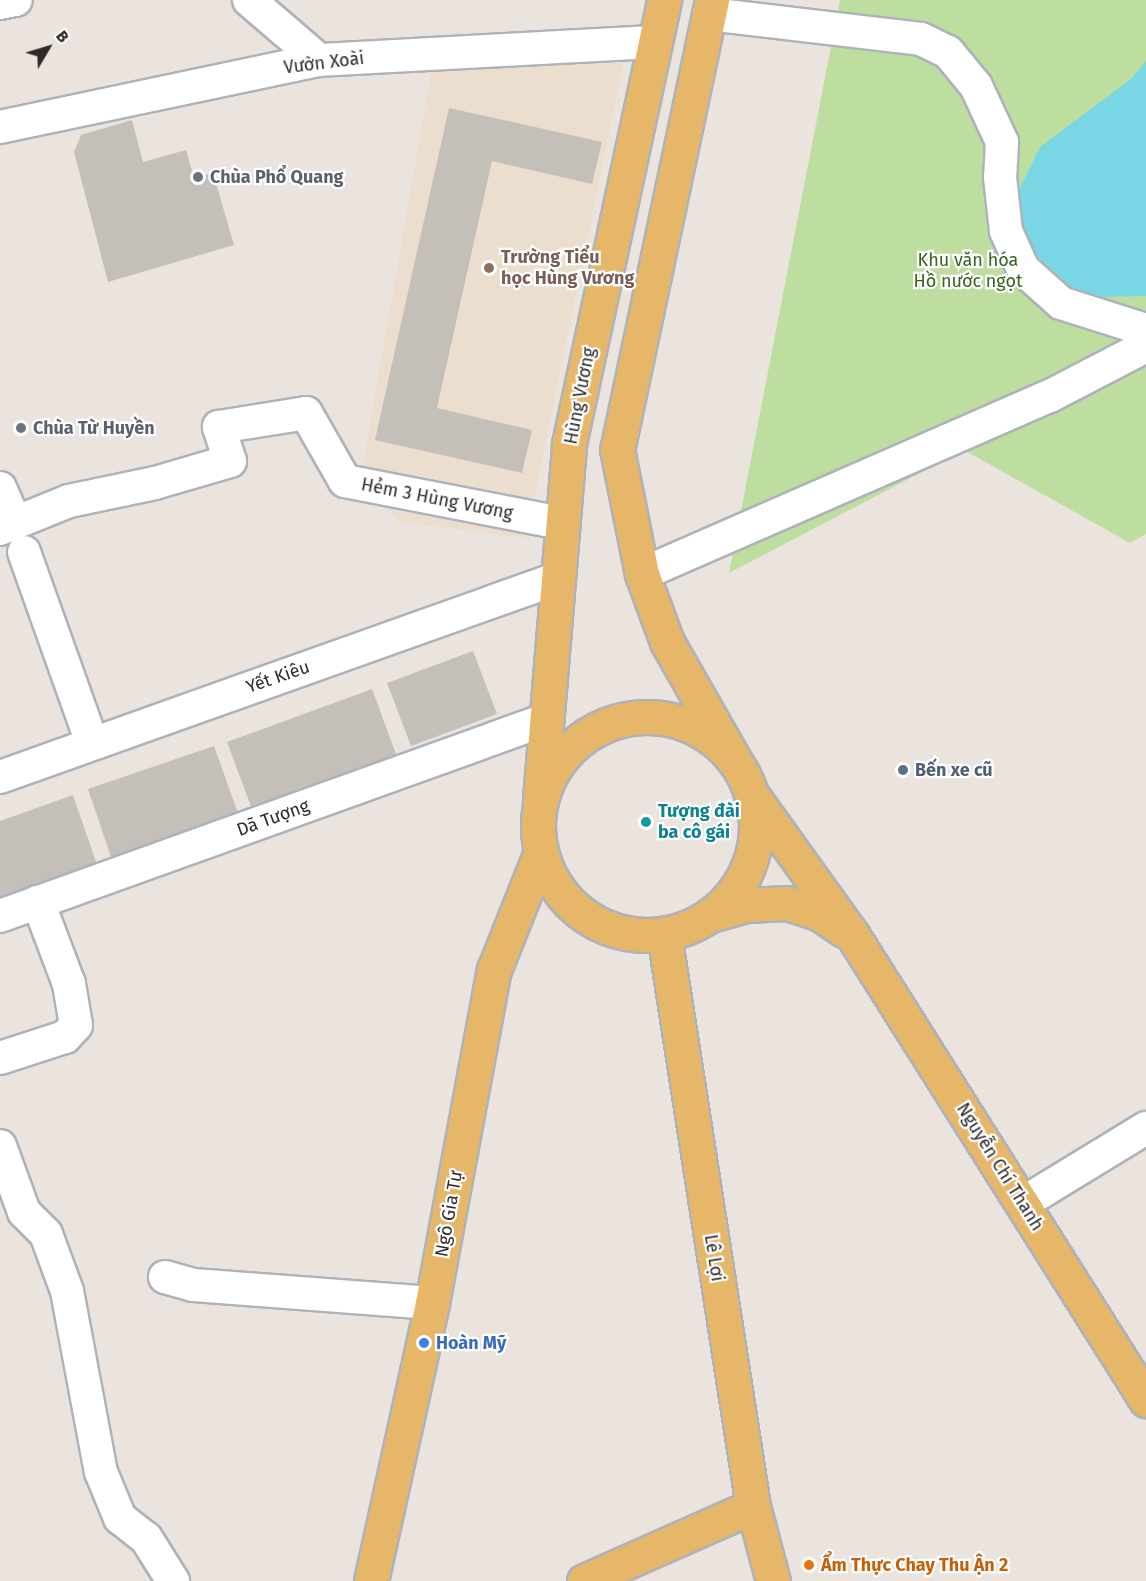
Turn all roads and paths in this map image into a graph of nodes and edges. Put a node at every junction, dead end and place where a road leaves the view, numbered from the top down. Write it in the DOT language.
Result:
graph roads {
  1 [pos="16,0"];
  2 [pos="249,0"];
  3 [pos="664,0"];
  4 [pos="0,3"];
  5 [pos="710,7"];
  6 [pos="655,42"];
  7 [pos="319,60"];
  8 [pos="0,127"];
  9 [pos="1146,330"];
  10 [pos="1146,346"];
  11 [pos="569,444"];
  12 [pos="616,449"];
  13 [pos="0,488"];
  14 [pos="562,523"];
  15 [pos="7,526"];
  16 [pos="24,552"];
  17 [pos="642,574"];
  18 [pos="556,579"];
  19 [pos="545,720"];
  20 [pos="92,742"];
  21 [pos="736,763"];
  22 [pos="0,777"];
  23 [pos="751,794"];
  24 [pos="540,799"];
  25 [pos="540,852"];
  26 [pos="38,902"];
  27 [pos="0,915"];
  28 [pos="711,915"];
  29 [pos="664,934"];
  30 [pos="853,936"];
  31 [pos="0,1058"];
  32 [pos="1146,1128"];
  33 [pos="0,1146"];
  34 [pos="1023,1203"];
  35 [pos="165,1277"];
  36 [pos="432,1303"];
  37 [pos="1146,1400"];
  38 [pos="753,1506"];
  39 [pos="173,1581"];
  40 [pos="371,1581"];
  41 [pos="584,1581"];
  42 [pos="773,1581"];
  1 -- 4 [label="street"];
  2 -- 7 [label="street"];
  3 -- 6 [label="main road, Hùng Vương"];
  5 -- 9 [label="street"];
  5 -- 12 [label="main road"];
  6 -- 7 [label="street, Vườn Xoài"];
  6 -- 11 [label="main road, Hùng Vương"];
  7 -- 8 [label="street, Vườn Xoài"];
  10 -- 17 [label="street"];
  11 -- 12 [label="main road"];
  11 -- 14 [label="main road, Hùng Vương"];
  12 -- 17 [label="main road"];
  13 -- 15 [label="street, Hẻm 3 Hùng Vương"];
  14 -- 15 [label="street, Hẻm 3 Hùng Vương"];
  14 -- 18 [label="main road, Hùng Vương"];
  16 -- 20 [label="street"];
  17 -- 21 [label="main road"];
  18 -- 19 [label="main road, Hùng Vương"];
  18 -- 20 [label="street, Yết Kiêu"];
  19 -- 24 [label="main road, Hùng Vương"];
  19 -- 26 [label="street, Dã Tượng"];
  20 -- 22 [label="street, Yết Kiêu"];
  21 -- 23 [label="main road"];
  21 -- 24 [label="main road"];
  23 -- 28 [label="main road"];
  23 -- 30 [label="main road, Nguyễn Chí Thanh"];
  24 -- 25 [label="main road, Hùng Vương"];
  25 -- 29 [label="main road"];
  25 -- 36 [label="main road, Ngô Gia Tự"];
  26 -- 27 [label="street, Dã Tượng"];
  26 -- 31 [label="street"];
  28 -- 29 [label="main road, Nguyễn Chí Thanh"];
  28 -- 30 [label="main road, Nguyễn Chí Thanh"];
  29 -- 38 [label="main road, Lê Lợi"];
  30 -- 34 [label="main road, Nguyễn Chí Thanh"];
  32 -- 34 [label="street"];
  33 -- 39 [label="street"];
  34 -- 37 [label="main road, Nguyễn Chí Thanh"];
  35 -- 36 [label="street"];
  36 -- 40 [label="main road, Ngô Gia Tự"];
  38 -- 41 [label="main road"];
  38 -- 42 [label="main road, Lê Lợi"];
}
